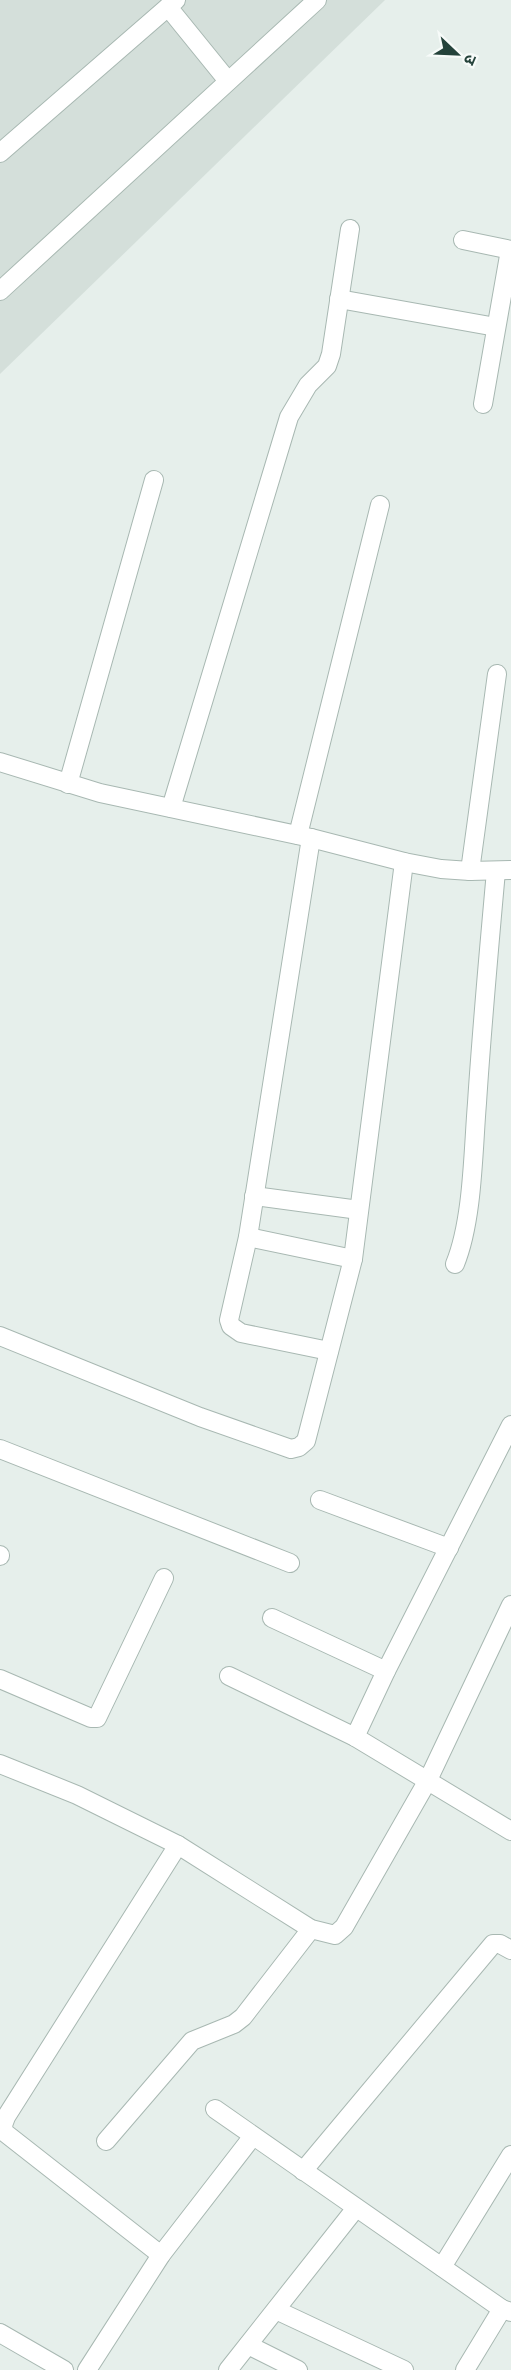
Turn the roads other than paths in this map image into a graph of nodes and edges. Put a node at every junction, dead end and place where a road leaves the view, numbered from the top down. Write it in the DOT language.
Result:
graph roads {
  1 [pos="317,0"];
  2 [pos="172,4"];
  3 [pos="228,81"];
  4 [pos="0,153"];
  5 [pos="350,229"];
  6 [pos="463,240"];
  7 [pos="510,250"];
  8 [pos="0,291"];
  9 [pos="339,299"];
  10 [pos="496,327"];
  11 [pos="483,404"];
  12 [pos="154,480"];
  13 [pos="380,505"];
  14 [pos="497,674"];
  15 [pos="0,762"];
  16 [pos="68,784"];
  17 [pos="171,808"];
  18 [pos="305,837"];
  19 [pos="404,862"];
  20 [pos="503,870"];
  21 [pos="470,871"];
  22 [pos="255,1196"];
  23 [pos="359,1210"];
  24 [pos="248,1237"];
  25 [pos="353,1260"];
  26 [pos="455,1264"];
  27 [pos="0,1336"];
  28 [pos="329,1352"];
  29 [pos="511,1425"];
  30 [pos="0,1449"];
  31 [pos="320,1500"];
  32 [pos="449,1548"];
  33 [pos="290,1563"];
  34 [pos="164,1578"];
  35 [pos="511,1605"];
  36 [pos="272,1618"];
  37 [pos="386,1671"];
  38 [pos="229,1676"];
  39 [pos="0,1678"];
  40 [pos="356,1737"];
  41 [pos="0,1764"];
  42 [pos="428,1780"];
  43 [pos="511,1831"];
  44 [pos="177,1845"];
  45 [pos="311,1929"];
  46 [pos="511,1950"];
  47 [pos="215,2109"];
  48 [pos="253,2136"];
  49 [pos="106,2141"];
  50 [pos="511,2155"];
  51 [pos="303,2171"];
  52 [pos="356,2208"];
  53 [pos="161,2255"];
  54 [pos="442,2267"];
  55 [pos="276,2310"];
  56 [pos="506,2311"];
  57 [pos="2,2339"];
  58 [pos="248,2345"];
  59 [pos="279,2366"];
  60 [pos="64,2370"];
  61 [pos="87,2370"];
  62 [pos="228,2370"];
  63 [pos="298,2370"];
  64 [pos="404,2370"];
  65 [pos="465,2370"];
  1 -- 3 [label="street"];
  2 -- 3 [label="street"];
  2 -- 4 [label="street"];
  3 -- 8 [label="street"];
  5 -- 9 [label="street"];
  6 -- 7 [label="street"];
  7 -- 10 [label="street"];
  9 -- 10 [label="street"];
  9 -- 17 [label="street"];
  10 -- 11 [label="street"];
  12 -- 16 [label="street"];
  13 -- 18 [label="street"];
  14 -- 21 [label="street"];
  15 -- 16 [label="street"];
  16 -- 17 [label="street"];
  17 -- 18 [label="street"];
  18 -- 19 [label="street"];
  18 -- 22 [label="street"];
  19 -- 21 [label="street"];
  19 -- 23 [label="street"];
  20 -- 21 [label="street"];
  20 -- 26 [label="street"];
  22 -- 23 [label="street"];
  22 -- 24 [label="street"];
  23 -- 25 [label="street"];
  24 -- 25 [label="street"];
  24 -- 28 [label="street"];
  25 -- 28 [label="street"];
  27 -- 28 [label="street"];
  29 -- 32 [label="street"];
  30 -- 33 [label="street"];
  31 -- 32 [label="street"];
  32 -- 37 [label="street"];
  34 -- 39 [label="street"];
  35 -- 42 [label="street"];
  36 -- 37 [label="street"];
  37 -- 40 [label="street"];
  38 -- 40 [label="street"];
  40 -- 42 [label="street"];
  41 -- 44 [label="street"];
  42 -- 43 [label="street"];
  42 -- 45 [label="street"];
  44 -- 45 [label="street"];
  44 -- 53 [label="street"];
  45 -- 49 [label="street"];
  46 -- 51 [label="street"];
  47 -- 48 [label="street"];
  48 -- 51 [label="street"];
  48 -- 53 [label="street"];
  50 -- 54 [label="street"];
  51 -- 52 [label="street"];
  52 -- 54 [label="street"];
  52 -- 55 [label="street"];
  53 -- 61 [label="street"];
  54 -- 56 [label="street"];
  55 -- 58 [label="street"];
  55 -- 64 [label="street"];
  56 -- 65 [label="street"];
  57 -- 60 [label="street"];
  58 -- 59 [label="street"];
  58 -- 62 [label="street"];
  59 -- 63 [label="street"];
}
